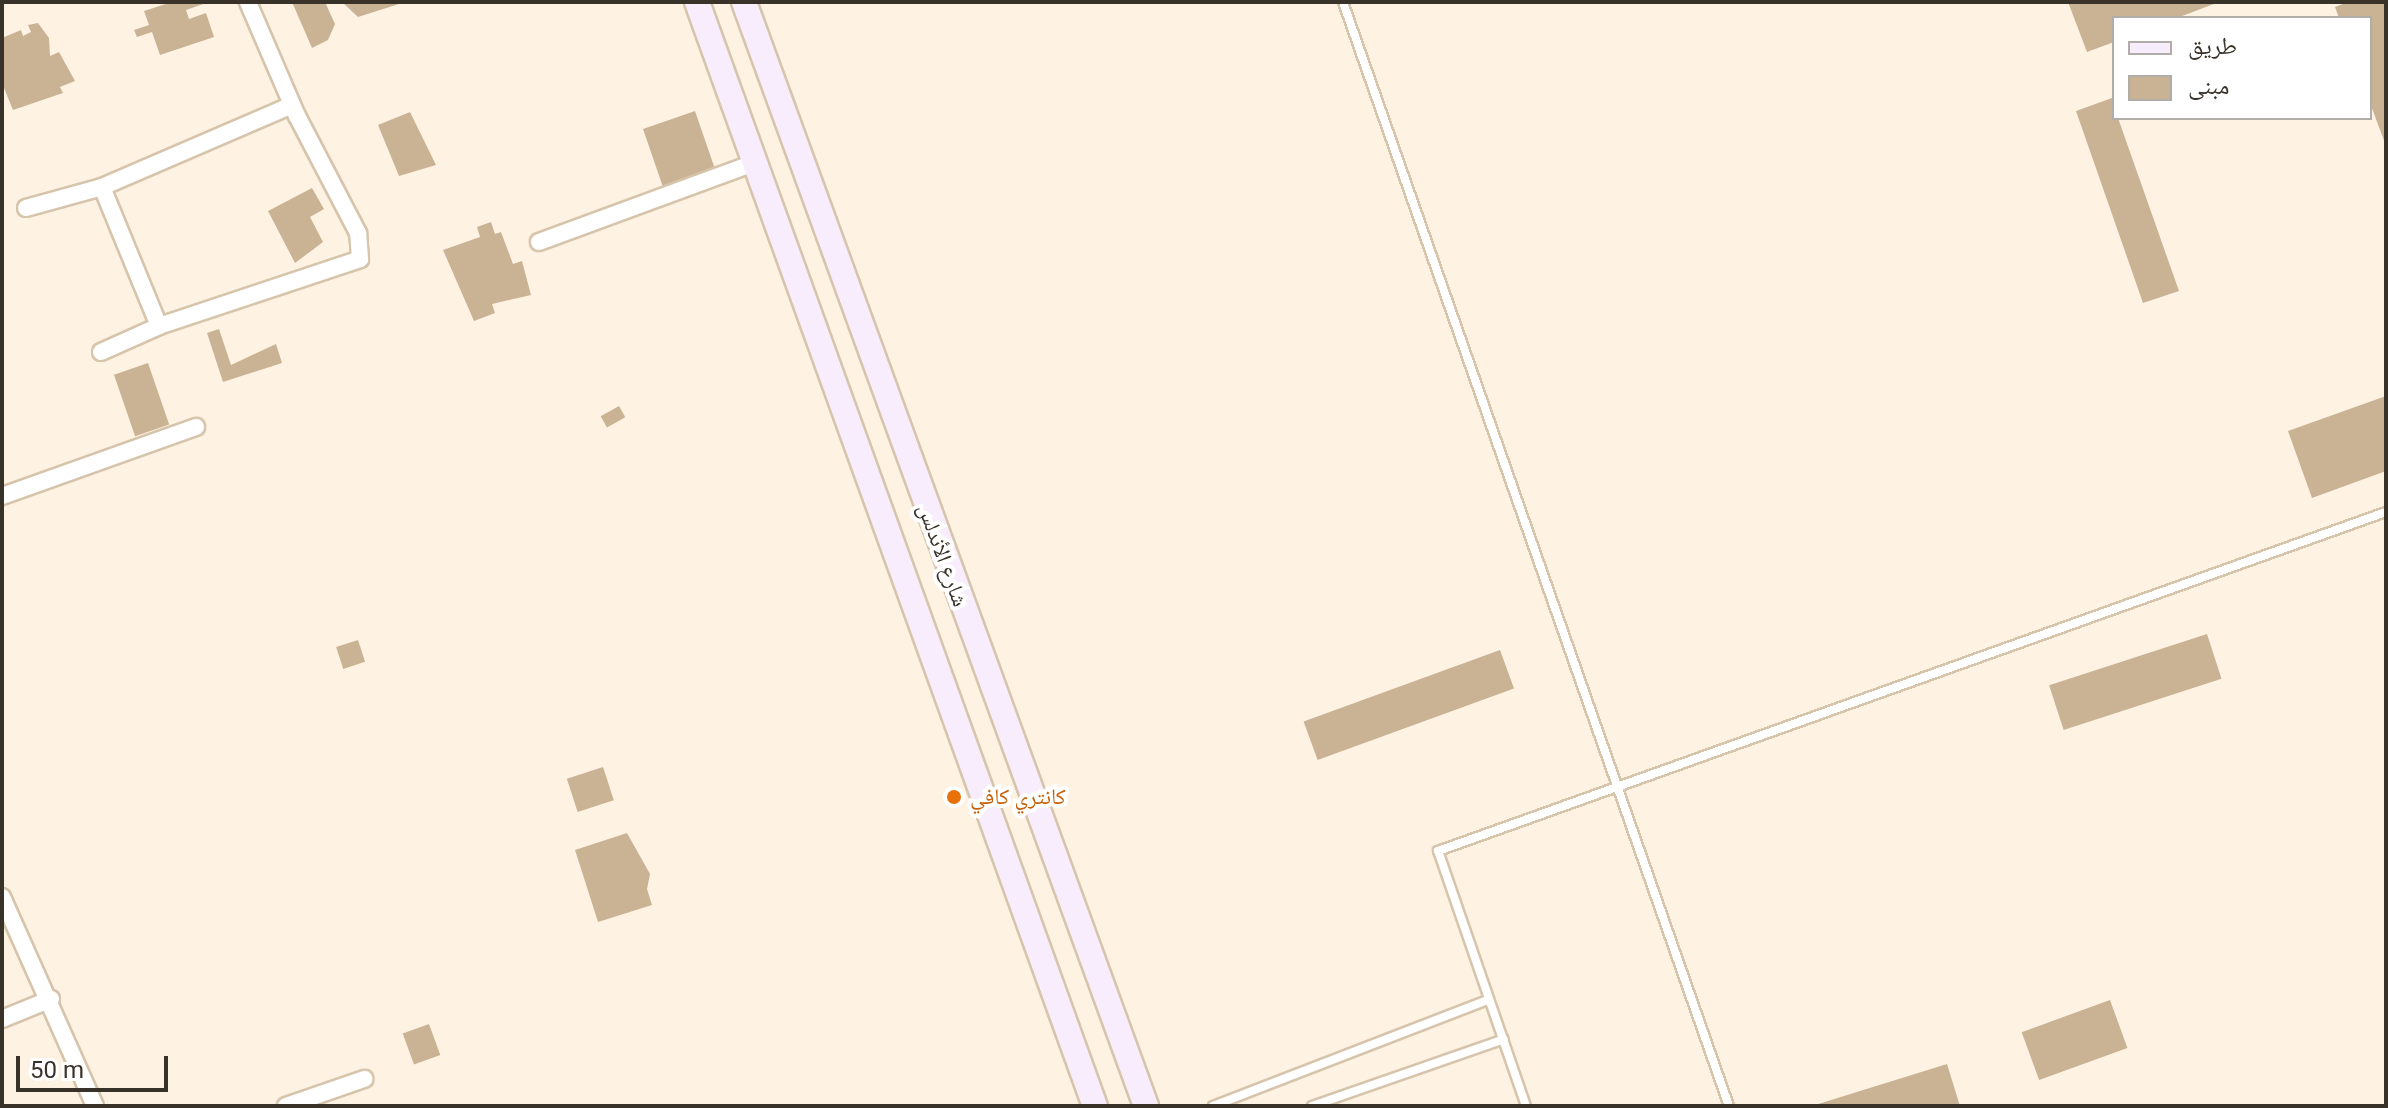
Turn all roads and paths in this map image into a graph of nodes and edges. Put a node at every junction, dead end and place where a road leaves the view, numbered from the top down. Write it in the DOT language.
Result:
graph roads {
  1 [pos="248,2"];
  2 [pos="697,2"];
  3 [pos="744,2"];
  4 [pos="1343,2"];
  5 [pos="292,105"];
  6 [pos="754,163"];
  7 [pos="102,187"];
  8 [pos="26,208"];
  9 [pos="539,242"];
  10 [pos="159,326"];
  11 [pos="101,352"];
  12 [pos="196,427"];
  13 [pos="2,496"];
  14 [pos="2386,512"];
  15 [pos="1619,783"];
  16 [pos="2,897"];
  17 [pos="51,999"];
  18 [pos="1488,1000"];
  19 [pos="2,1019"];
  20 [pos="1504,1039"];
  21 [pos="364,1079"];
  22 [pos="95,1106"];
  23 [pos="286,1106"];
  24 [pos="1095,1106"];
  25 [pos="1146,1106"];
  26 [pos="1213,1106"];
  27 [pos="1312,1106"];
  28 [pos="1526,1106"];
  29 [pos="1729,1106"];
  1 -- 5 [label="street"];
  2 -- 6 [label="main road, شارع الأندلس"];
  3 -- 25 [label="main road, شارع الأندلس"];
  4 -- 15 [label="lane"];
  5 -- 7 [label="street"];
  5 -- 10 [label="street"];
  6 -- 9 [label="street"];
  6 -- 24 [label="main road, شارع الأندلس"];
  7 -- 8 [label="street"];
  7 -- 10 [label="street"];
  10 -- 11 [label="street"];
  12 -- 13 [label="street"];
  14 -- 15 [label="lane"];
  15 -- 18 [label="lane"];
  15 -- 29 [label="lane"];
  16 -- 17 [label="street"];
  17 -- 19 [label="street"];
  17 -- 22 [label="street"];
  18 -- 20 [label="lane"];
  18 -- 26 [label="lane"];
  20 -- 27 [label="lane"];
  20 -- 28 [label="lane"];
  21 -- 23 [label="street"];
}
